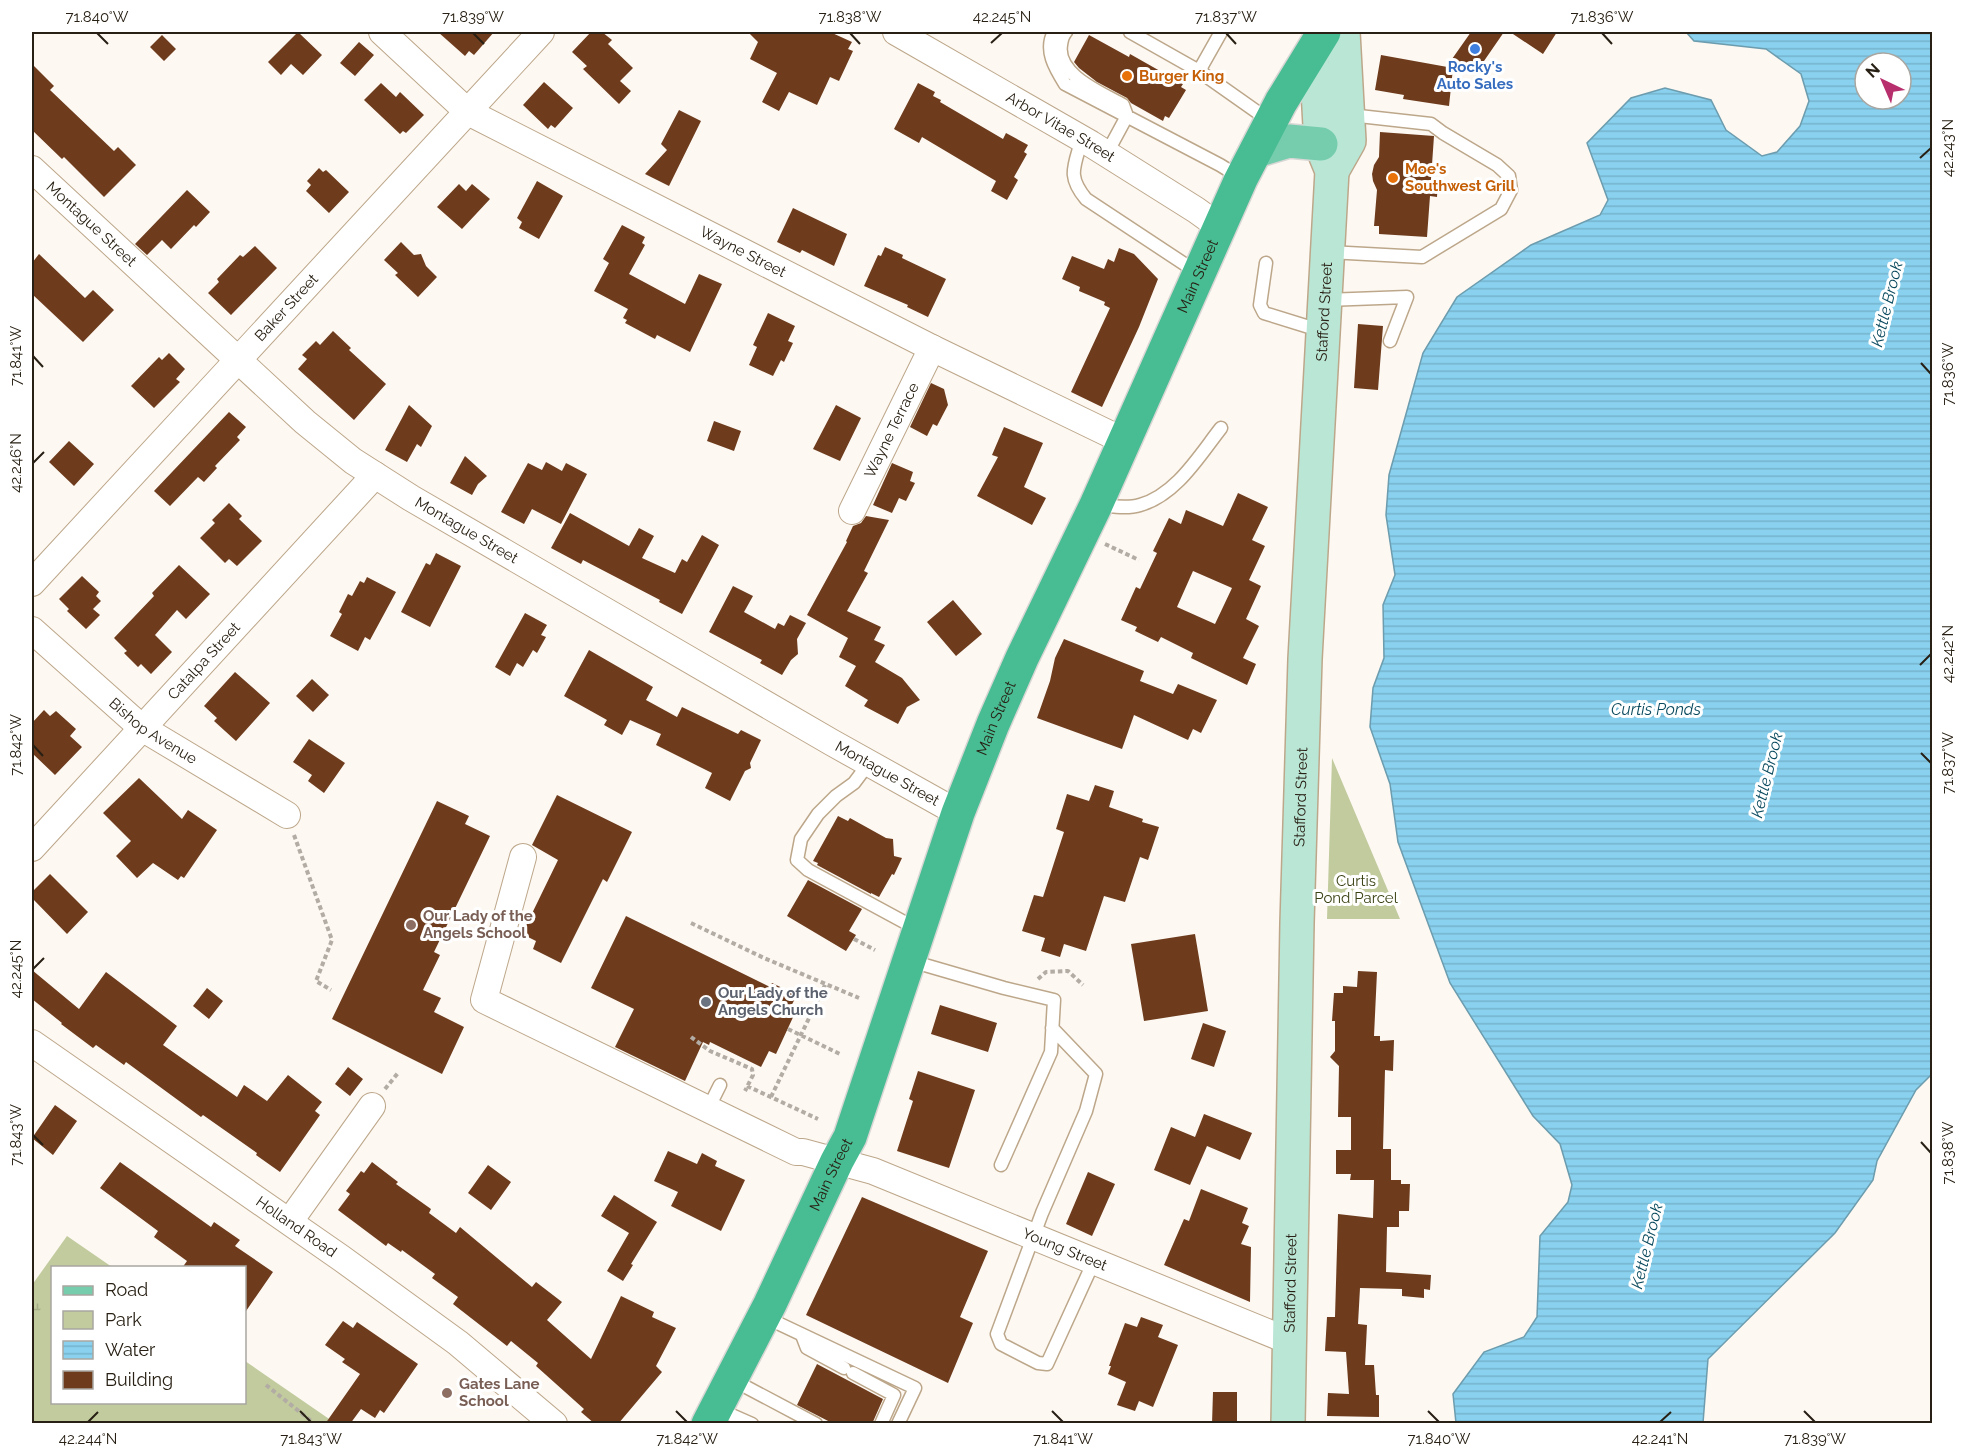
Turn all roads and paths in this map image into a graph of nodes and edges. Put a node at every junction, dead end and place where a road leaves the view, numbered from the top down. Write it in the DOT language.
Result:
graph roads {
  1 [pos="382,32"];
  2 [pos="541,32"];
  3 [pos="896,32"];
  4 [pos="1054,32"];
  5 [pos="1066,32"];
  6 [pos="1130,32"];
  7 [pos="1221,32"];
  8 [pos="1343,32"];
  9 [pos="1315,40"];
  10 [pos="1199,71"];
  11 [pos="468,112"];
  12 [pos="1349,115"];
  13 [pos="1127,117"];
  14 [pos="1270,121"];
  15 [pos="1082,138"];
  16 [pos="1107,153"];
  17 [pos="1326,157"];
  18 [pos="1249,165"];
  19 [pos="32,169"];
  20 [pos="1221,228"];
  21 [pos="1327,252"];
  22 [pos="1266,263"];
  23 [pos="1200,275"];
  24 [pos="1324,316"];
  25 [pos="1390,341"];
  26 [pos="932,348"];
  27 [pos="238,359"];
  28 [pos="1221,428"];
  29 [pos="1124,441"];
  30 [pos="375,475"];
  31 [pos="1096,505"];
  32 [pos="852,511"];
  33 [pos="1104,543"];
  34 [pos="1139,560"];
  35 [pos="32,583"];
  36 [pos="32,630"];
  37 [pos="142,728"];
  38 [pos="868,763"];
  39 [pos="958,813"];
  40 [pos="287,815"];
  41 [pos="32,848"];
  42 [pos="523,857"];
  43 [pos="691,923"];
  44 [pos="854,939"];
  45 [pos="915,945"];
  46 [pos="875,950"];
  47 [pos="826,983"];
  48 [pos="331,990"];
  49 [pos="859,998"];
  50 [pos="1052,1028"];
  51 [pos="788,1029"];
  52 [pos="801,1036"];
  53 [pos="691,1037"];
  54 [pos="32,1043"];
  55 [pos="840,1054"];
  56 [pos="720,1085"];
  57 [pos="747,1086"];
  58 [pos="745,1091"];
  59 [pos="771,1097"];
  60 [pos="372,1106"];
  61 [pos="708,1109"];
  62 [pos="818,1119"];
  63 [pos="837,1161"];
  64 [pos="1001,1165"];
  65 [pos="290,1221"];
  66 [pos="1033,1237"];
  67 [pos="1094,1261"];
  68 [pos="764,1316"];
  69 [pos="802,1335"];
  70 [pos="1289,1341"];
  71 [pos="732,1380"];
  72 [pos="266,1385"];
  73 [pos="712,1416"];
  74 [pos="315,1424"];
  75 [pos="554,1424"];
  76 [pos="752,1424"];
  77 [pos="816,1424"];
  78 [pos="881,1424"];
  79 [pos="898,1424"];
  80 [pos="1288,1424"];
  1 -- 11 [label="street, Wayne Street"];
  2 -- 11 [label="street, Baker Street"];
  3 -- 15 [label="street, Arbor Vitae Street"];
  4 -- 13 [label="lane"];
  5 -- 13 [label="lane"];
  6 -- 10 [label="lane"];
  7 -- 10 [label="lane"];
  8 -- 12 [label="main road, Stafford Street"];
  9 -- 14 [label="highway, Main Street"];
  9 -- 17 [label="main road, Stafford Street"];
  10 -- 14 [label="lane"];
  11 -- 26 [label="street, Wayne Street"];
  11 -- 27 [label="street, Baker Street"];
  12 -- 17 [label="main road, Stafford Street"];
  12 -- 21 [label="lane"];
  13 -- 16 [label="lane"];
  13 -- 18 [label="lane"];
  14 -- 18 [label="highway, Main Street"];
  15 -- 16 [label="street, Arbor Vitae Street"];
  15 -- 23 [label="lane"];
  16 -- 20 [label="street, Arbor Vitae Street"];
  17 -- 18 [label="main road"];
  17 -- 21 [label="main road, Stafford Street"];
  18 -- 20 [label="highway, Main Street"];
  19 -- 27 [label="street, Montague Street"];
  20 -- 23 [label="highway, Main Street"];
  21 -- 24 [label="main road, Stafford Street"];
  22 -- 24 [label="lane"];
  23 -- 29 [label="highway, Main Street"];
  24 -- 25 [label="lane"];
  24 -- 70 [label="main road, Stafford Street"];
  26 -- 29 [label="street, Wayne Street"];
  26 -- 32 [label="street, Wayne Terrace"];
  27 -- 30 [label="street, Montague Street"];
  27 -- 35 [label="street, Baker Street"];
  28 -- 31 [label="lane"];
  29 -- 31 [label="highway, Main Street"];
  30 -- 37 [label="street, Catalpa Street"];
  30 -- 38 [label="street, Montague Street"];
  31 -- 39 [label="highway, Main Street"];
  33 -- 34 [label="path"];
  36 -- 37 [label="street, Bishop Avenue"];
  37 -- 40 [label="street, Bishop Avenue"];
  37 -- 41 [label="street, Catalpa Street"];
  38 -- 39 [label="street, Montague Street"];
  38 -- 45 [label="lane"];
  39 -- 45 [label="highway, Main Street"];
  40 -- 48 [label="path"];
  42 -- 61 [label="street, Young Street"];
  43 -- 47 [label="path"];
  44 -- 46 [label="path"];
  45 -- 50 [label="lane"];
  45 -- 63 [label="highway, Main Street"];
  47 -- 49 [label="path"];
  47 -- 52 [label="path"];
  50 -- 64 [label="lane"];
  50 -- 66 [label="lane"];
  51 -- 52 [label="path"];
  52 -- 55 [label="path"];
  52 -- 59 [label="path"];
  53 -- 57 [label="path"];
  54 -- 65 [label="street, Holland Road"];
  56 -- 61 [label="lane"];
  57 -- 58 [label="path"];
  57 -- 59 [label="path"];
  59 -- 62 [label="path"];
  60 -- 65 [label="street"];
  61 -- 63 [label="street, Young Street"];
  63 -- 66 [label="street, Young Street"];
  63 -- 68 [label="highway, Main Street"];
  65 -- 75 [label="street, Holland Road"];
  66 -- 67 [label="street, Young Street"];
  66 -- 67 [label="lane"];
  67 -- 70 [label="street, Young Street"];
  68 -- 69 [label="lane"];
  68 -- 71 [label="highway, Main Street"];
  69 -- 78 [label="lane"];
  69 -- 79 [label="lane"];
  70 -- 80 [label="main road, Stafford Street"];
  71 -- 73 [label="highway, Main Street"];
  71 -- 77 [label="lane"];
  72 -- 74 [label="path"];
  73 -- 76 [label="lane"];
}
